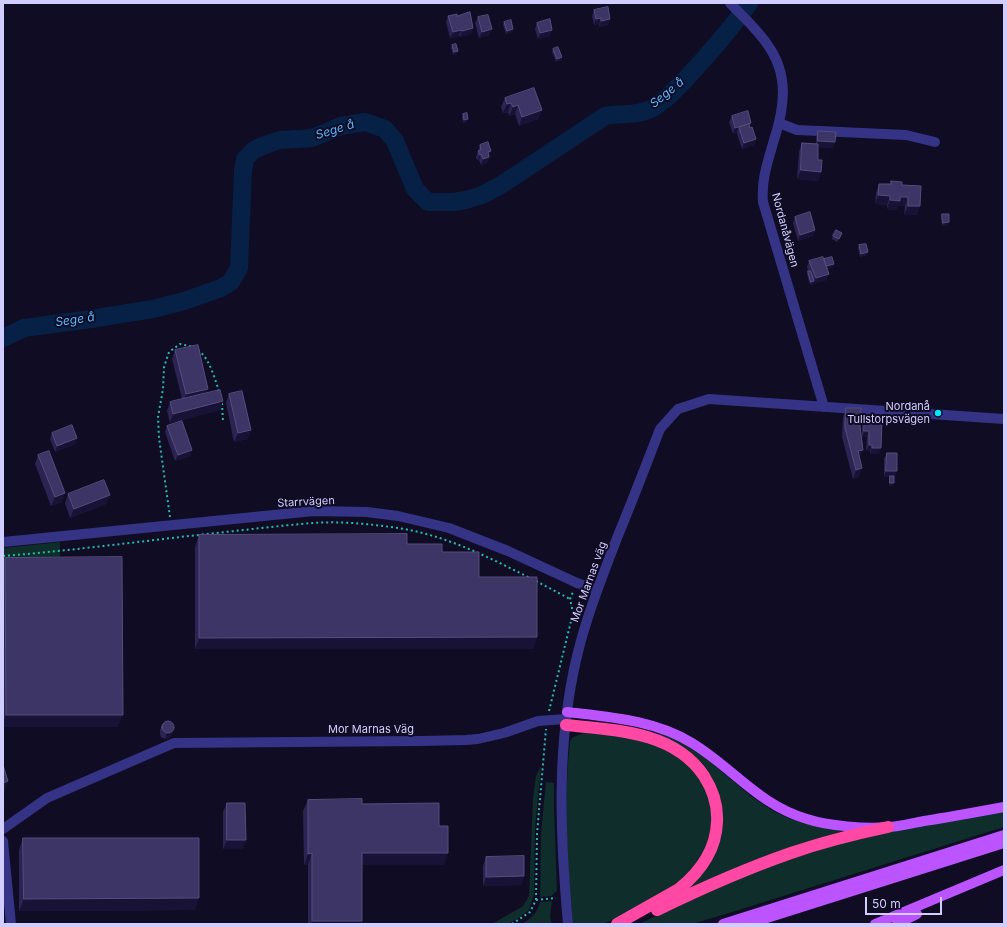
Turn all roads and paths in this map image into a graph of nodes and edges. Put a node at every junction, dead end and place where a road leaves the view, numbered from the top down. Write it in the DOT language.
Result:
graph roads {
  1 [pos="730,3"];
  2 [pos="779,123"];
  3 [pos="935,142"];
  4 [pos="221,395"];
  5 [pos="221,402"];
  6 [pos="824,407"];
  7 [pos="1004,419"];
  8 [pos="223,422"];
  9 [pos="172,526"];
  10 [pos="3,542"];
  11 [pos="3,556"];
  12 [pos="577,583"];
  13 [pos="597,590"];
  14 [pos="570,599"];
  15 [pos="566,718"];
  16 [pos="547,720"];
  17 [pos="1004,807"];
  18 [pos="888,827"];
  19 [pos="3,829"];
  20 [pos="1004,835"];
  21 [pos="3,841"];
  22 [pos="1004,843"];
  23 [pos="1004,870"];
  24 [pos="1004,875"];
  25 [pos="565,897"];
  26 [pos="536,900"];
  27 [pos="11,924"];
  28 [pos="512,924"];
  29 [pos="568,924"];
  30 [pos="617,924"];
  31 [pos="620,924"];
  32 [pos="723,924"];
  33 [pos="748,924"];
  34 [pos="876,924"];
  35 [pos="897,924"];
  1 -- 2 [label="street, Nordanåvägen"];
  2 -- 3 [label="street"];
  2 -- 6 [label="street, Nordanåvägen"];
  4 -- 9 [label="path"];
  5 -- 8 [label="path"];
  6 -- 7 [label="street, Mor Marnas väg"];
  6 -- 13 [label="street, Mor Marnas väg"];
  9 -- 10 [label="street, Starrvägen"];
  9 -- 12 [label="street, Starrvägen"];
  11 -- 14 [label="path"];
  12 -- 13 [label="street, Starrvägen"];
  12 -- 14 [label="path"];
  13 -- 15 [label="street, Mor Marnas väg"];
  14 -- 16 [label="path"];
  15 -- 16 [label="street, Mor Marnas Väg"];
  15 -- 18 [label="main road"];
  15 -- 25 [label="street, Mor Marnas väg"];
  15 -- 30 [label="highway"];
  16 -- 19 [label="street, Mor Marnas Väg"];
  16 -- 26 [label="path"];
  17 -- 18 [label="main road"];
  18 -- 31 [label="highway"];
  20 -- 32 [label="main road"];
  21 -- 27 [label="street"];
  22 -- 33 [label="main road"];
  23 -- 34 [label="main road"];
  24 -- 35 [label="main road"];
  25 -- 26 [label="path"];
  25 -- 29 [label="street, Mor Marnas väg"];
  26 -- 28 [label="path"];
}
